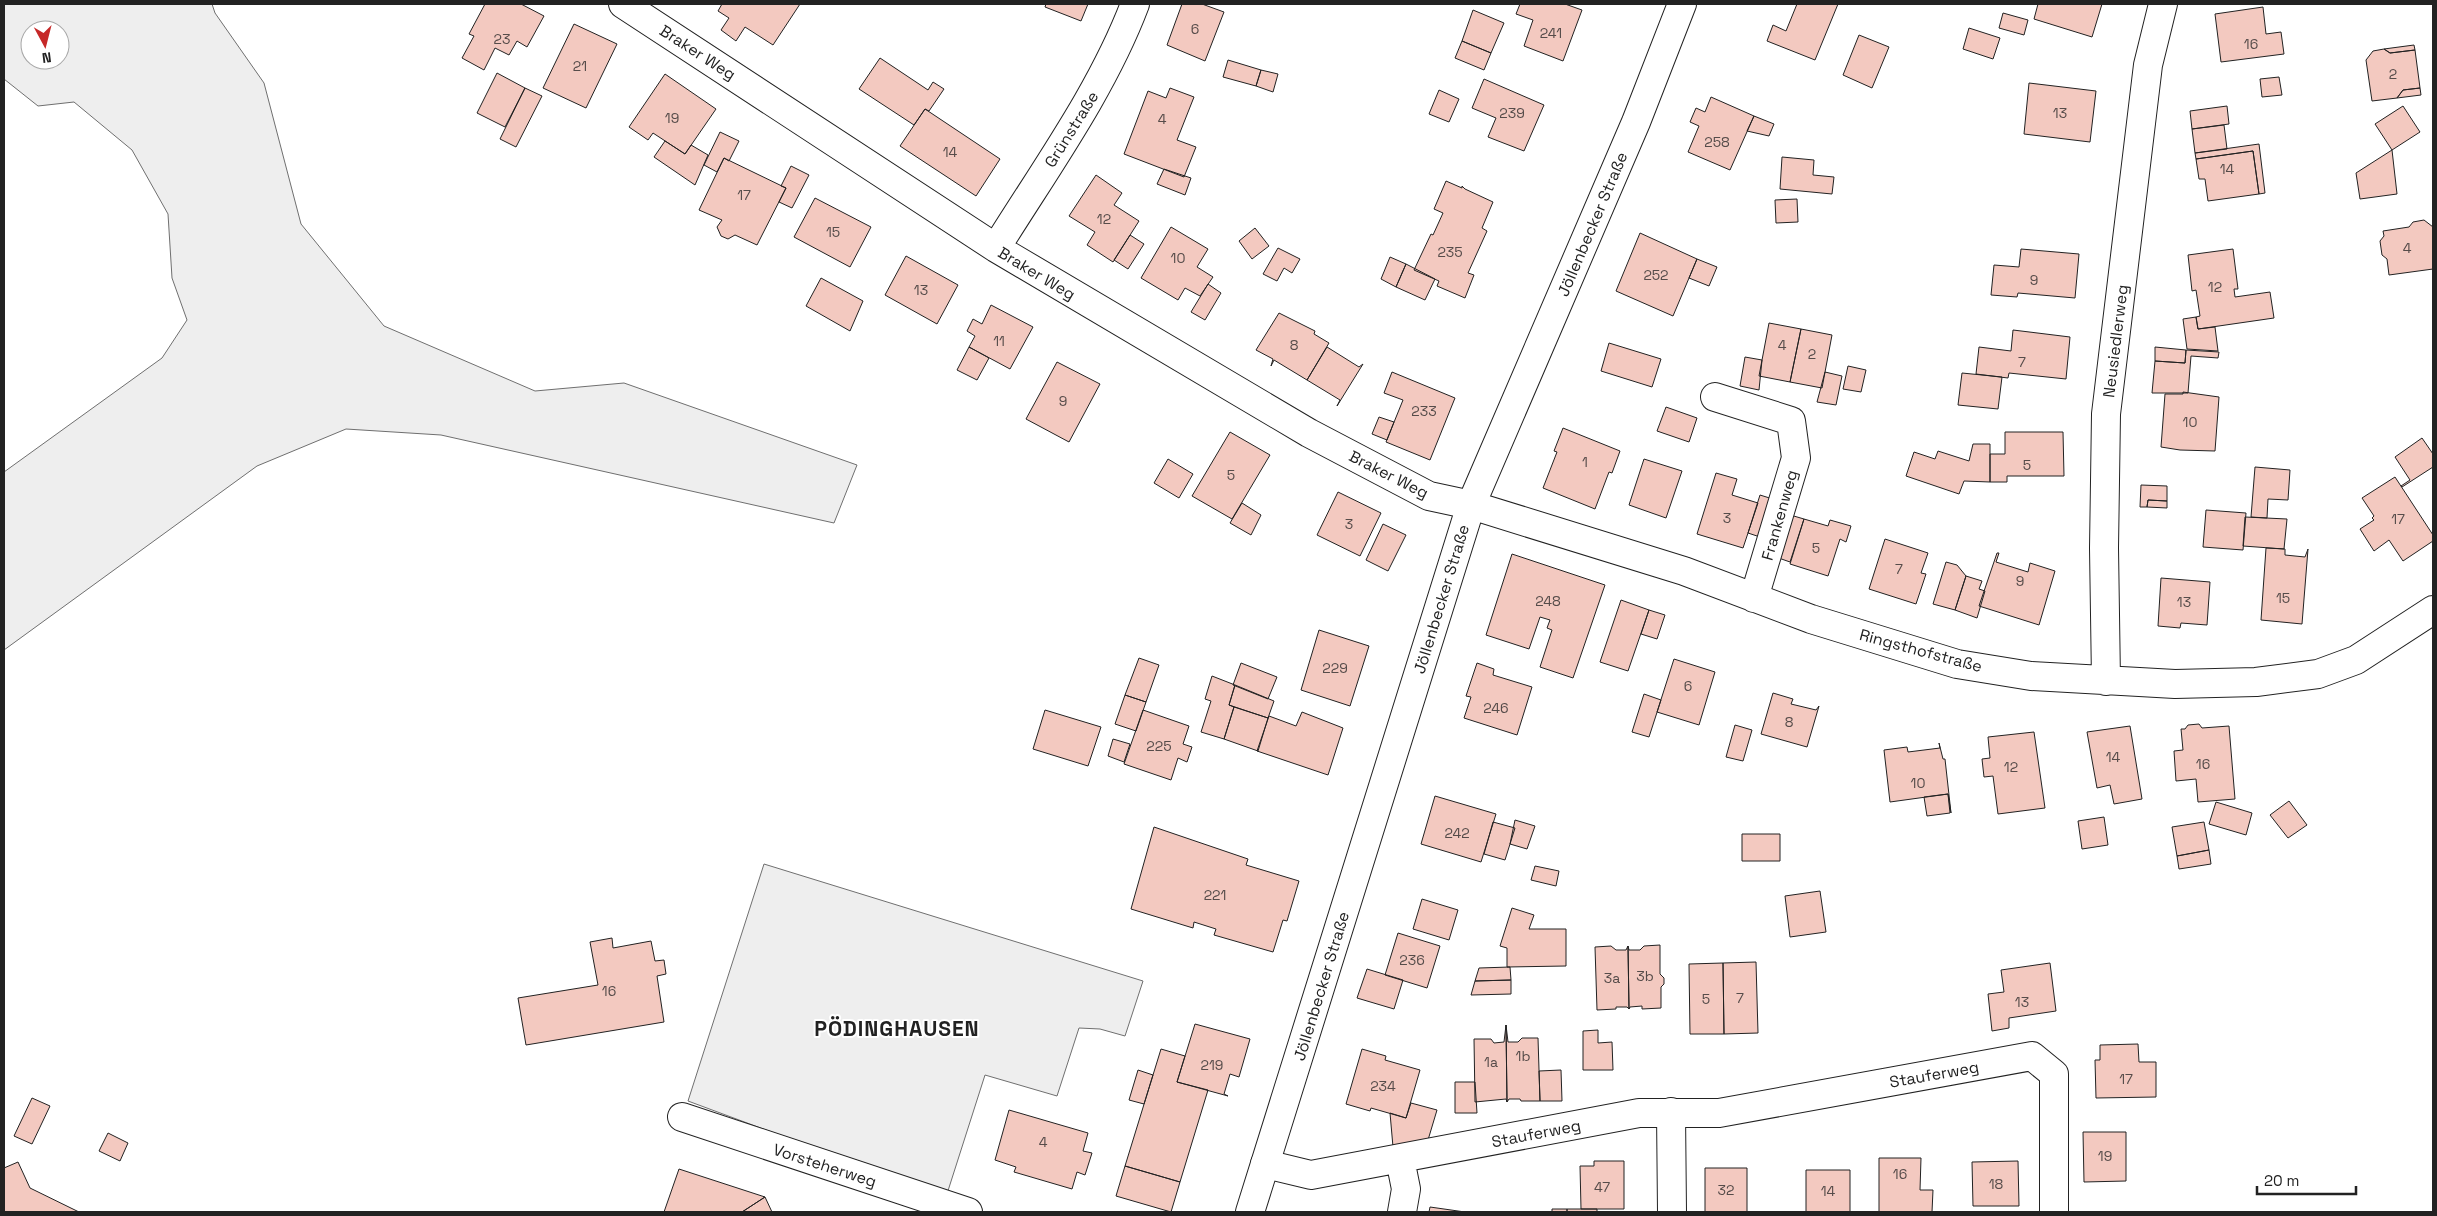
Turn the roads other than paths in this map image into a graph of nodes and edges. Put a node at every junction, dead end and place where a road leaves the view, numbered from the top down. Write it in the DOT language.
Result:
graph roads {
  1 [pos="624,4"];
  2 [pos="1135,4"];
  3 [pos="1682,4"];
  4 [pos="2163,4"];
  5 [pos="996,248"];
  6 [pos="1715,397"];
  7 [pos="1471,506"];
  8 [pos="1754,598"];
  9 [pos="2433,610"];
  10 [pos="2106,681"];
  11 [pos="1672,1112"];
  12 [pos="682,1117"];
  13 [pos="1400,1159"];
  14 [pos="1265,1164"];
  15 [pos="968,1212"];
  16 [pos="1250,1212"];
  17 [pos="1402,1212"];
  18 [pos="1672,1212"];
  19 [pos="2054,1212"];
  1 -- 5 [label="street, Braker Weg"];
  2 -- 5 [label="street, Grünstraße"];
  3 -- 7 [label="street, Jöllenbecker Straße"];
  4 -- 10 [label="street, Neusiedlerweg"];
  5 -- 7 [label="street, Braker Weg"];
  6 -- 8 [label="street, Frankenweg"];
  7 -- 8 [label="street, Ringsthofstraße"];
  7 -- 14 [label="street, Jöllenbecker Straße"];
  8 -- 10 [label="street, Ringsthofstraße"];
  9 -- 10 [label="street, Ringsthofstraße"];
  11 -- 13 [label="street, Stauferweg"];
  11 -- 18 [label="street"];
  11 -- 19 [label="street, Stauferweg"];
  12 -- 15 [label="street, Vorsteherweg"];
  13 -- 14 [label="street, Stauferweg"];
  13 -- 17 [label="street"];
  14 -- 16 [label="street, Jöllenbecker Straße"];
}
